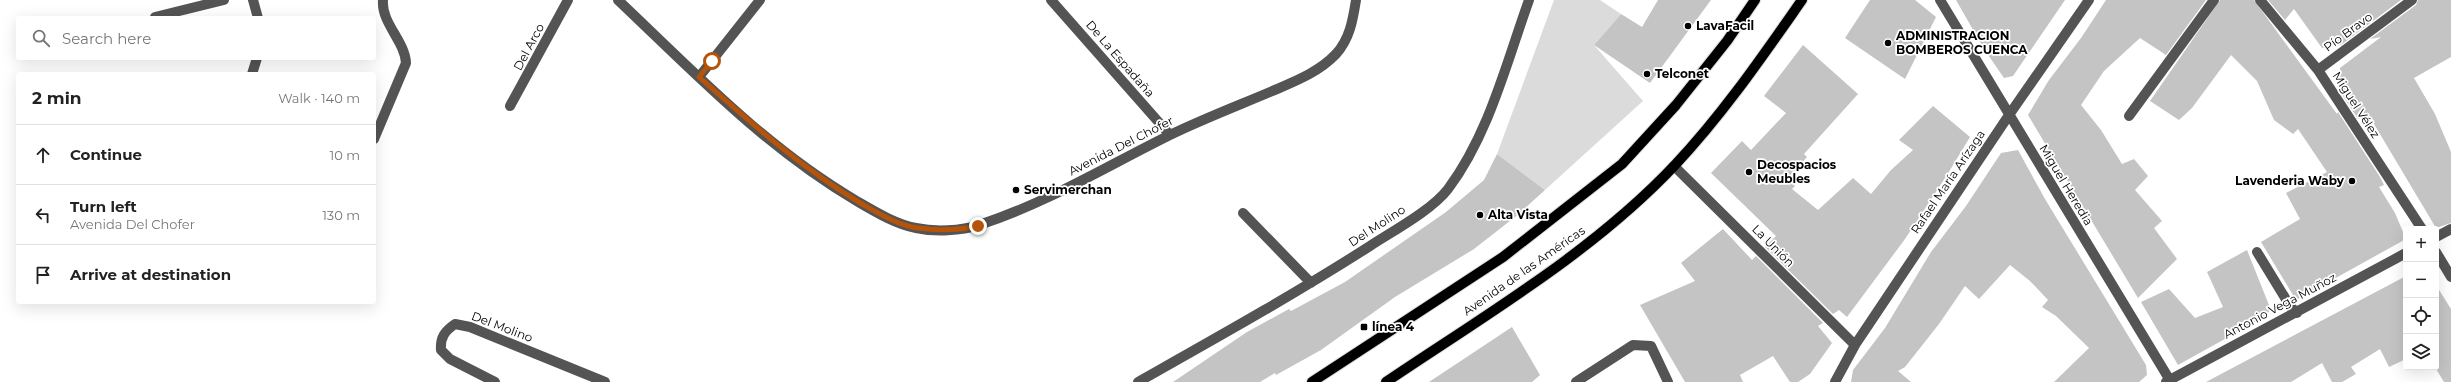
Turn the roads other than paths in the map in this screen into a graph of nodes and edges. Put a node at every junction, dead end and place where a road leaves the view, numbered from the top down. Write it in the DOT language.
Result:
graph roads {
  1 [pos="224,0"];
  2 [pos="253,0"];
  3 [pos="382,0"];
  4 [pos="568,0"];
  5 [pos="618,0"];
  6 [pos="760,0"];
  7 [pos="1051,0"];
  8 [pos="1356,0"];
  9 [pos="1529,0"];
  10 [pos="1756,0"];
  11 [pos="1802,0"];
  12 [pos="1940,0"];
  13 [pos="2089,0"];
  14 [pos="2214,0"];
  15 [pos="2260,0"];
  16 [pos="2412,0"];
  17 [pos="159,16"];
  18 [pos="257,16"];
  19 [pos="257,60"];
  20 [pos="2318,70"];
  21 [pos="253,72"];
  22 [pos="699,77"];
  23 [pos="510,106"];
  24 [pos="2009,115"];
  25 [pos="2130,116"];
  26 [pos="376,134"];
  27 [pos="1170,135"];
  28 [pos="1674,166"];
  29 [pos="1243,213"];
  30 [pos="2420,226"];
  31 [pos="2451,229"];
  32 [pos="2439,235"];
  33 [pos="2257,252"];
  34 [pos="2403,255"];
  35 [pos="2439,257"];
  36 [pos="2451,277"];
  37 [pos="1311,283"];
  38 [pos="2297,313"];
  39 [pos="1855,345"];
  40 [pos="2169,381"];
  41 [pos="495,382"];
  42 [pos="606,382"];
  43 [pos="1138,382"];
  44 [pos="1312,382"];
  45 [pos="1386,382"];
  46 [pos="1576,382"];
  47 [pos="1668,382"];
  48 [pos="1835,382"];
  1 -- 17 [label="street"];
  2 -- 18 [label="street"];
  3 -- 26 [label="street"];
  4 -- 23 [label="street, Del Arco"];
  5 -- 22 [label="street, Avenida Del Chofer"];
  6 -- 22 [label="street"];
  7 -- 27 [label="street, De La Espadaña"];
  8 -- 27 [label="street, Avenida Del Chofer"];
  9 -- 37 [label="street, Del Molino"];
  10 -- 44 [label="main road, Avenida de las Américas"];
  11 -- 28 [label="main road, Avenida de las Américas"];
  12 -- 24 [label="street, Miguel Heredia"];
  13 -- 24 [label="street, Rafael María Arízaga"];
  14 -- 25 [label="street"];
  15 -- 20 [label="street, Miguel Vélez"];
  16 -- 20 [label="street, Pío Bravo"];
  19 -- 21 [label="street"];
  20 -- 30 [label="street, Miguel Vélez"];
  22 -- 27 [label="street, Avenida Del Chofer"];
  24 -- 39 [label="street, Rafael María Arízaga"];
  24 -- 40 [label="street, Miguel Heredia"];
  28 -- 39 [label="street, La Unión"];
  28 -- 45 [label="main road, Avenida de las Américas"];
  29 -- 37 [label="street"];
  31 -- 32 [label="street"];
  33 -- 38 [label="street"];
  34 -- 38 [label="street, Antonio Vega Muñoz"];
  35 -- 36 [label="street"];
  37 -- 43 [label="street, Del Molino"];
  38 -- 40 [label="street, Antonio Vega Muñoz"];
  39 -- 48 [label="street, Rafael María Arízaga"];
  41 -- 42 [label="street, Del Molino"];
  46 -- 47 [label="street"];
}
